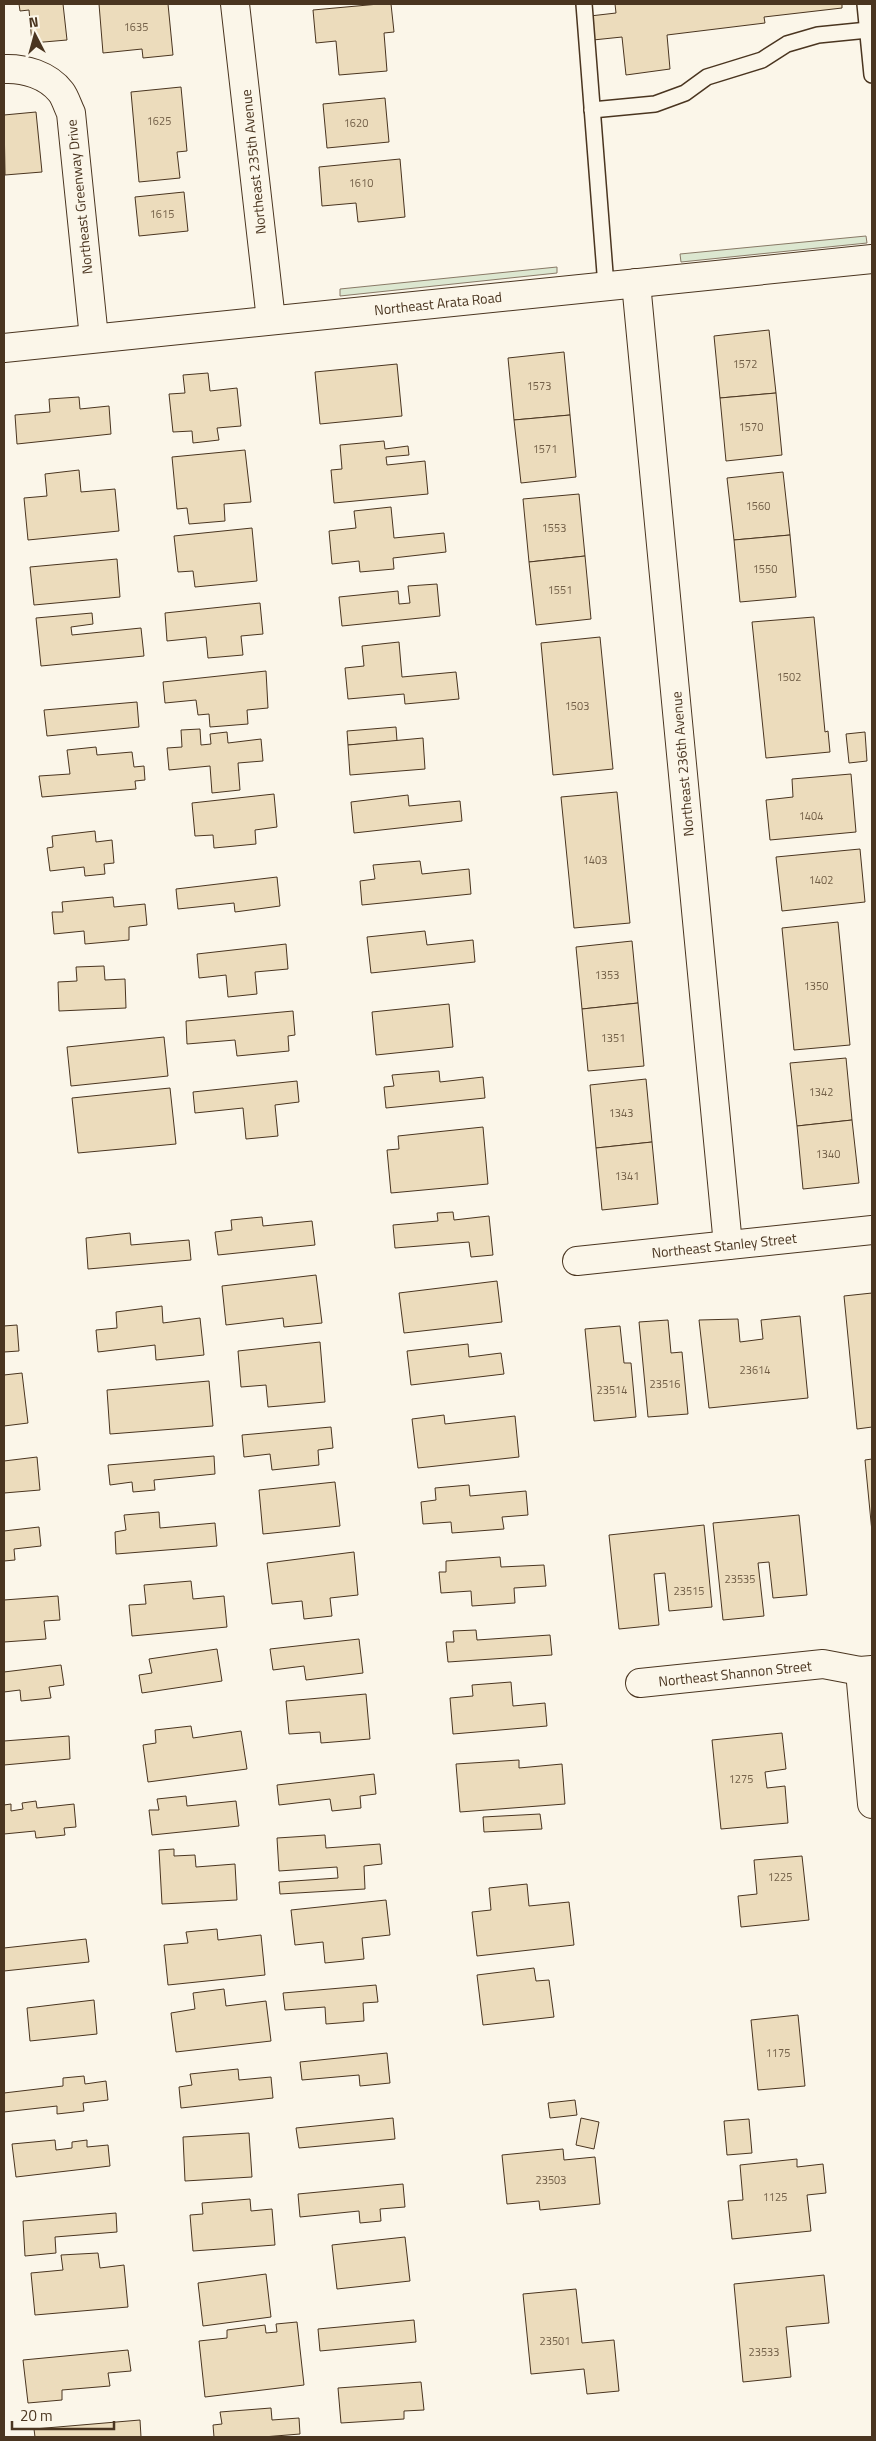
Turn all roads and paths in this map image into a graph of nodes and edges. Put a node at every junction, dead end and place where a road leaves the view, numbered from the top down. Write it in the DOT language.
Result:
graph roads {
  1 [pos="236,4"];
  2 [pos="584,4"];
  3 [pos="865,4"];
  4 [pos="868,30"];
  5 [pos="4,70"];
  6 [pos="872,75"];
  7 [pos="592,110"];
  8 [pos="872,259"];
  9 [pos="636,283"];
  10 [pos="606,286"];
  11 [pos="271,320"];
  12 [pos="94,338"];
  13 [pos="4,348"];
  14 [pos="872,1230"];
  15 [pos="728,1245"];
  16 [pos="577,1261"];
  17 [pos="866,1671"];
  18 [pos="640,1683"];
  19 [pos="872,1804"];
  1 -- 11 [label="street, Northeast 235th Avenue"];
  2 -- 7 [label="lane"];
  3 -- 4 [label="lane"];
  4 -- 6 [label="lane"];
  4 -- 7 [label="lane"];
  5 -- 12 [label="street, Northeast Greenway Drive"];
  7 -- 10 [label="lane"];
  8 -- 9 [label="street, Northeast Arata Road"];
  9 -- 10 [label="street, Northeast Arata Road"];
  9 -- 15 [label="street, Northeast 236th Avenue"];
  10 -- 11 [label="street, Northeast Arata Road"];
  11 -- 12 [label="street, Northeast Arata Road"];
  12 -- 13 [label="street, Northeast Arata Road"];
  14 -- 15 [label="street, Northeast Stanley Street"];
  15 -- 16 [label="street, Northeast Stanley Street"];
  17 -- 18 [label="street, Northeast Shannon Street"];
  17 -- 19 [label="street"];
}
